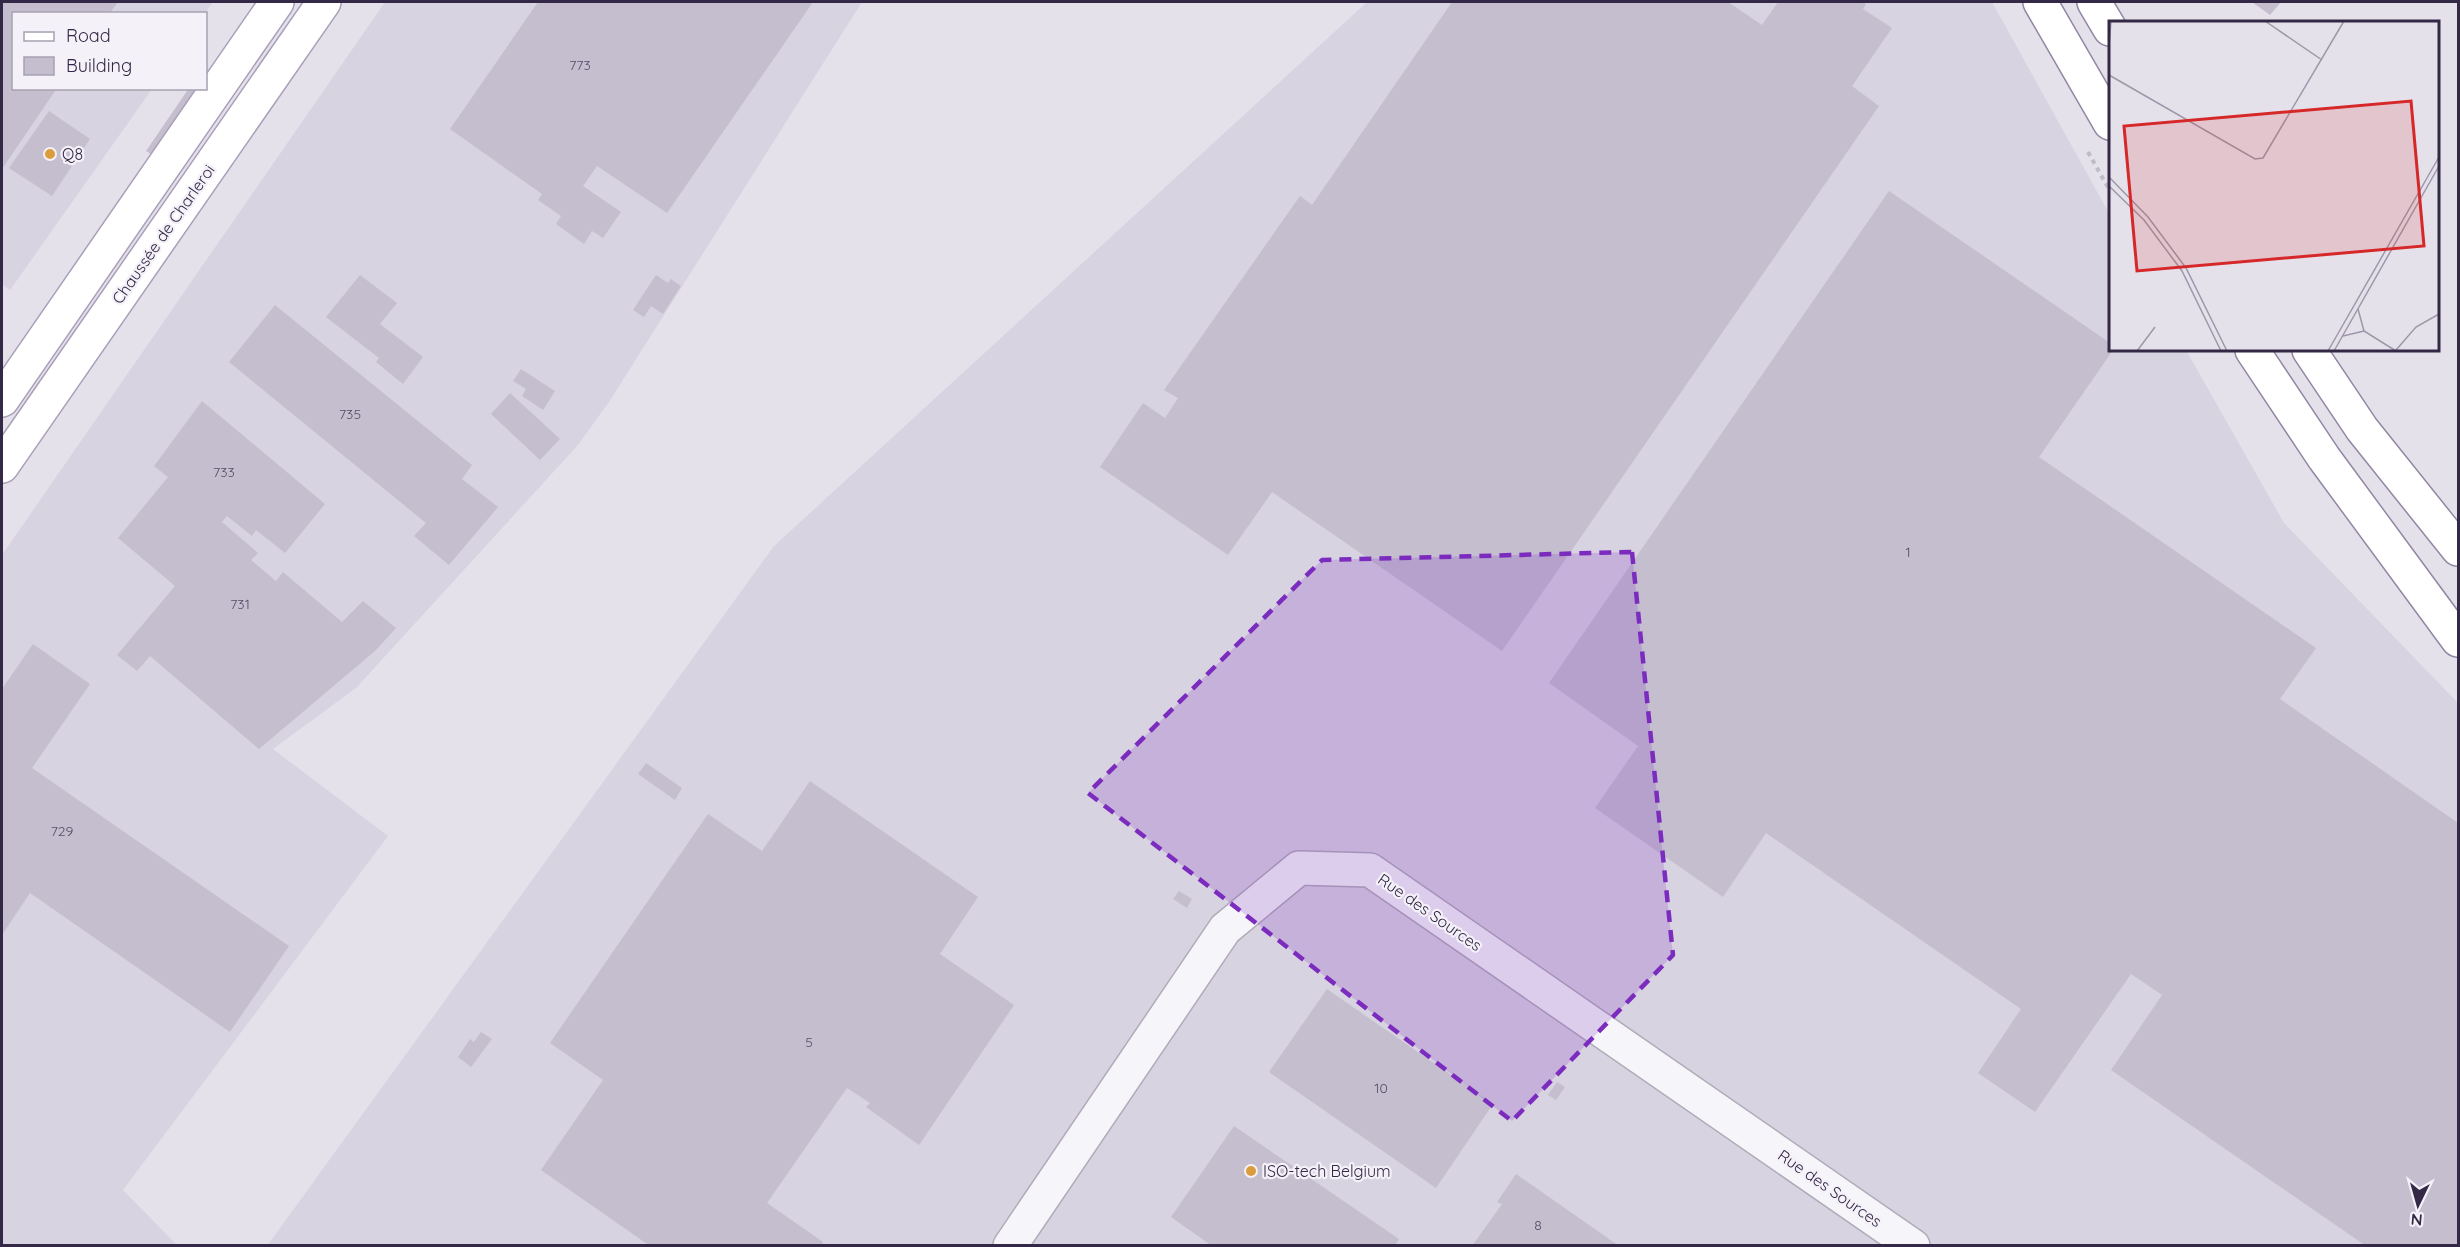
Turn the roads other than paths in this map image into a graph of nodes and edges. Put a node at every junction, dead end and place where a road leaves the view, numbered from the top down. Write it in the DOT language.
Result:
graph roads {
  1 [pos="277,2"];
  2 [pos="324,2"];
  3 [pos="2040,2"];
  4 [pos="2094,2"];
  5 [pos="2109,27"];
  6 [pos="232,66"];
  7 [pos="263,89"];
  8 [pos="2109,121"];
  9 [pos="2253,351"];
  10 [pos="2310,351"];
  11 [pos="2,400"];
  12 [pos="2,466"];
  13 [pos="2458,549"];
  14 [pos="2458,640"];
  15 [pos="1010,1245"];
  16 [pos="1912,1245"];
  1 -- 6 [label="main road"];
  2 -- 7 [label="main road, Chaussée de Charleroi"];
  3 -- 8 [label="main road"];
  4 -- 5 [label="main road"];
  6 -- 7 [label="main road"];
  6 -- 11 [label="main road"];
  7 -- 12 [label="main road, Chaussée de Charleroi"];
  9 -- 14 [label="main road"];
  10 -- 13 [label="main road"];
  15 -- 16 [label="street, Rue des Sources"];
}
